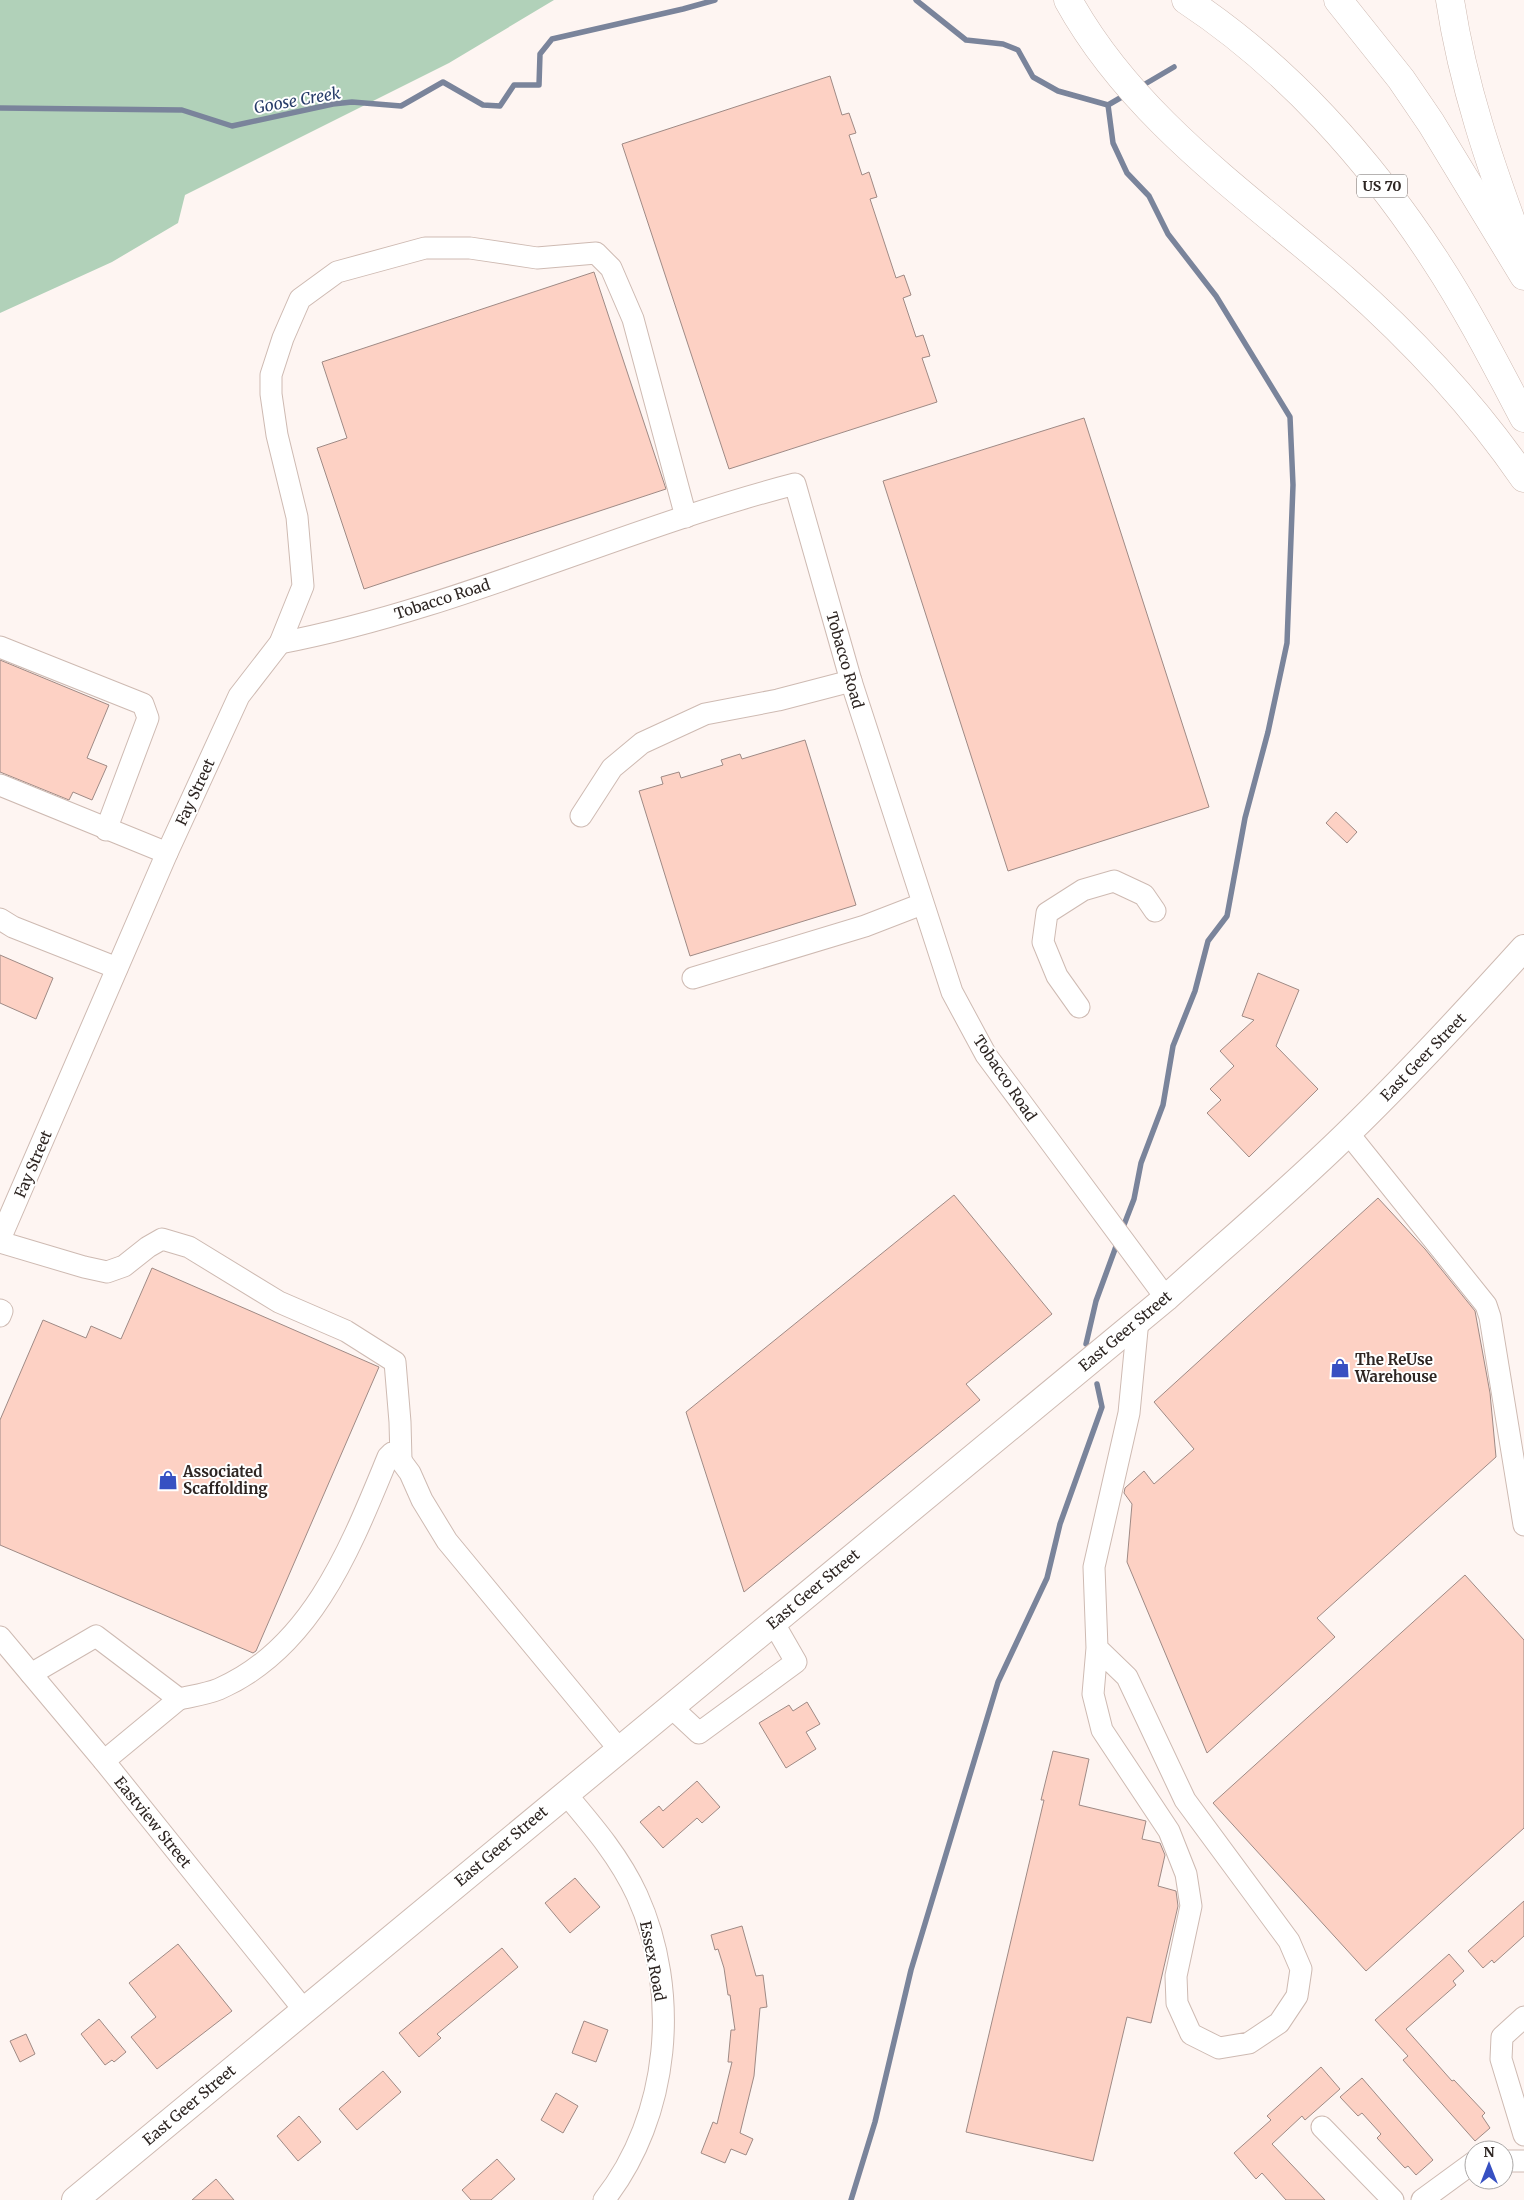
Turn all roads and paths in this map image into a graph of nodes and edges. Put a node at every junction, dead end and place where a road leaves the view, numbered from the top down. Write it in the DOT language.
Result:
graph roads {
  1 [pos="1068,0"];
  2 [pos="1186,0"];
  3 [pos="1338,0"];
  4 [pos="1450,0"];
  5 [pos="1524,256"];
  6 [pos="1524,276"];
  7 [pos="1524,418"];
  8 [pos="1524,478"];
  9 [pos="686,517"];
  10 [pos="280,643"];
  11 [pos="0,647"];
  12 [pos="851,681"];
  13 [pos="0,786"];
  14 [pos="581,816"];
  15 [pos="106,830"];
  16 [pos="167,854"];
  17 [pos="922,904"];
  18 [pos="1155,911"];
  19 [pos="0,919"];
  20 [pos="1524,948"];
  21 [pos="117,968"];
  22 [pos="693,978"];
  23 [pos="1079,1007"];
  24 [pos="1348,1133"];
  25 [pos="0,1241"];
  26 [pos="1166,1298"];
  27 [pos="0,1310"];
  28 [pos="0,1316"];
  29 [pos="1138,1320"];
  30 [pos="401,1460"];
  31 [pos="1524,1525"];
  32 [pos="773,1622"];
  33 [pos="0,1636"];
  34 [pos="1097,1648"];
  35 [pos="31,1674"];
  36 [pos="179,1699"];
  37 [pos="670,1706"];
  38 [pos="619,1749"];
  39 [pos="104,1761"];
  40 [pos="564,1793"];
  41 [pos="304,2010"];
  42 [pos="1524,2017"];
  43 [pos="1322,2127"];
  44 [pos="1524,2135"];
  45 [pos="1464,2169"];
  46 [pos="74,2200"];
  47 [pos="604,2200"];
  48 [pos="1393,2200"];
  49 [pos="1422,2200"];
  1 -- 8 [label="highway"];
  2 -- 7 [label="highway, US 70"];
  3 -- 6 [label="highway"];
  4 -- 5 [label="highway"];
  9 -- 10 [label="street, Tobacco Road"];
  9 -- 10 [label="street, Fay Street"];
  9 -- 12 [label="street, Tobacco Road"];
  10 -- 16 [label="street, Fay Street"];
  11 -- 15 [label="street"];
  12 -- 14 [label="street"];
  12 -- 17 [label="street, Tobacco Road"];
  13 -- 15 [label="street"];
  15 -- 16 [label="street"];
  16 -- 21 [label="street, Fay Street"];
  17 -- 22 [label="street"];
  17 -- 26 [label="street, Tobacco Road"];
  18 -- 23 [label="street"];
  19 -- 21 [label="street"];
  20 -- 24 [label="main road, East Geer Street"];
  21 -- 25 [label="street, Fay Street"];
  24 -- 26 [label="main road, East Geer Street"];
  24 -- 31 [label="street"];
  25 -- 30 [label="street"];
  26 -- 29 [label="main road, East Geer Street"];
  27 -- 28 [label="street"];
  29 -- 32 [label="main road, East Geer Street"];
  29 -- 34 [label="street"];
  30 -- 36 [label="street"];
  30 -- 38 [label="street"];
  32 -- 37 [label="main road, East Geer Street"];
  32 -- 37 [label="street"];
  33 -- 35 [label="street, Eastview Street"];
  34 -- 34 [label="street"];
  35 -- 36 [label="street"];
  35 -- 39 [label="street, Eastview Street"];
  36 -- 39 [label="street"];
  37 -- 38 [label="main road, East Geer Street"];
  38 -- 40 [label="main road, East Geer Street"];
  39 -- 41 [label="street, Eastview Street"];
  40 -- 41 [label="main road, East Geer Street"];
  40 -- 47 [label="street, Essex Road"];
  41 -- 46 [label="main road, East Geer Street"];
  42 -- 44 [label="street"];
  43 -- 48 [label="street"];
  45 -- 49 [label="street"];
}
